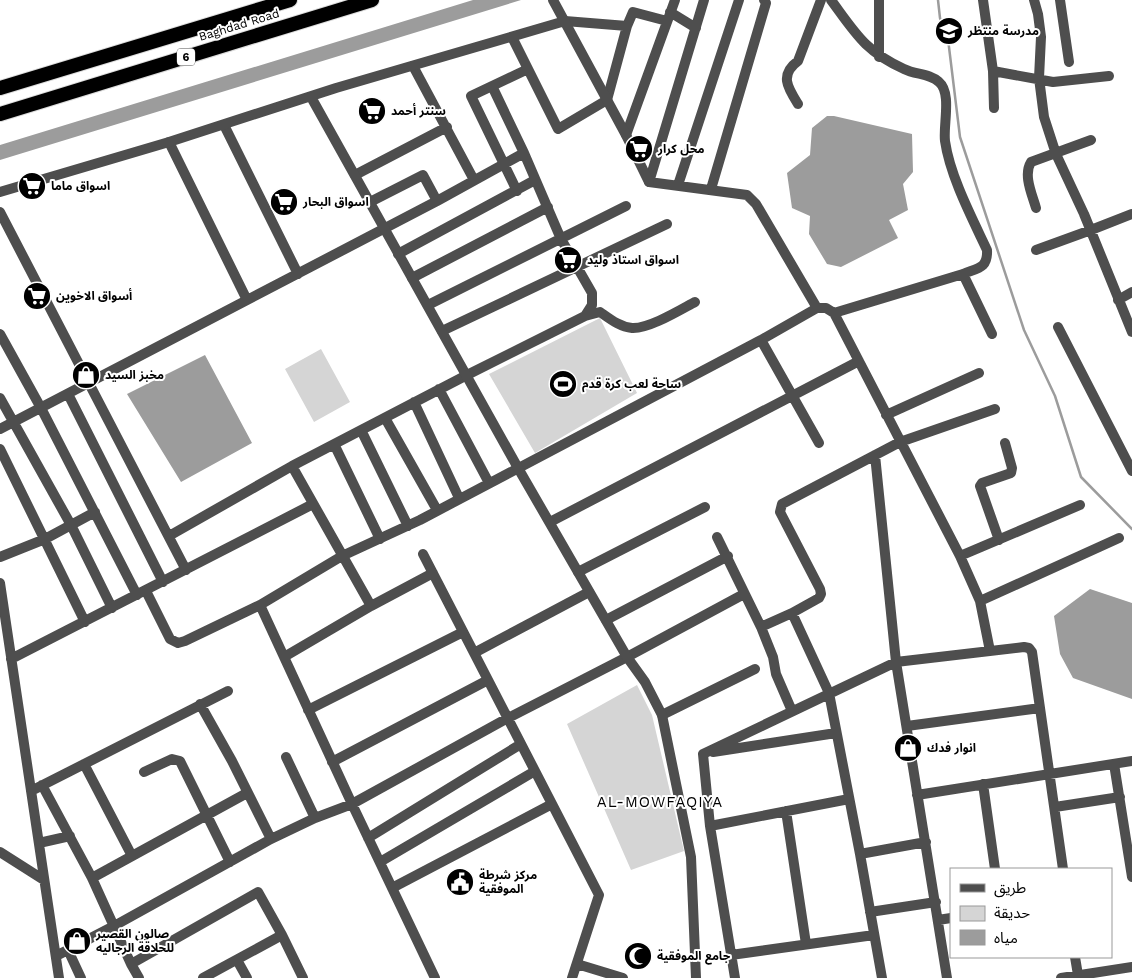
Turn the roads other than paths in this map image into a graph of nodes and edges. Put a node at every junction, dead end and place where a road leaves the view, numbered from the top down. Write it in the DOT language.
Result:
graph roads {
  1 [pos="290,0"];
  2 [pos="372,0"];
  3 [pos="553,0"];
  4 [pos="675,0"];
  5 [pos="704,0"];
  6 [pos="739,0"];
  7 [pos="764,0"];
  8 [pos="821,0"];
  9 [pos="831,0"];
  10 [pos="880,0"];
  11 [pos="983,0"];
  12 [pos="1034,0"];
  13 [pos="1060,0"];
  14 [pos="668,16"];
  15 [pos="565,21"];
  16 [pos="627,26"];
  17 [pos="696,28"];
  18 [pos="512,37"];
  19 [pos="880,57"];
  20 [pos="1069,62"];
  21 [pos="413,66"];
  22 [pos="528,69"];
  23 [pos="993,71"];
  24 [pos="1109,76"];
  25 [pos="1039,78"];
  26 [pos="492,86"];
  27 [pos="0,88"];
  28 [pos="311,97"];
  29 [pos="608,100"];
  30 [pos="798,104"];
  31 [pos="994,108"];
  32 [pos="0,114"];
  33 [pos="224,124"];
  34 [pos="447,128"];
  35 [pos="626,135"];
  36 [pos="1091,140"];
  37 [pos="169,142"];
  38 [pos="524,153"];
  39 [pos="1056,154"];
  40 [pos="504,164"];
  41 [pos="355,176"];
  42 [pos="474,180"];
  43 [pos="535,180"];
  44 [pos="649,182"];
  45 [pos="678,185"];
  46 [pos="711,189"];
  47 [pos="517,191"];
  48 [pos="0,192"];
  49 [pos="437,201"];
  50 [pos="370,202"];
  51 [pos="626,206"];
  52 [pos="548,207"];
  53 [pos="1036,208"];
  54 [pos="0,212"];
  55 [pos="1132,214"];
  56 [pos="667,224"];
  57 [pos="384,228"];
  58 [pos="1091,230"];
  59 [pos="561,238"];
  60 [pos="1036,250"];
  61 [pos="398,254"];
  62 [pos="577,266"];
  63 [pos="298,274"];
  64 [pos="963,274"];
  65 [pos="412,278"];
  66 [pos="1132,292"];
  67 [pos="247,300"];
  68 [pos="1118,300"];
  69 [pos="695,302"];
  70 [pos="428,305"];
  71 [pos="817,308"];
  72 [pos="834,313"];
  73 [pos="585,316"];
  74 [pos="1058,327"];
  75 [pos="442,331"];
  76 [pos="1132,332"];
  77 [pos="0,334"];
  78 [pos="992,334"];
  79 [pos="761,340"];
  80 [pos="859,361"];
  81 [pos="979,373"];
  82 [pos="467,375"];
  83 [pos="89,383"];
  84 [pos="439,389"];
  85 [pos="68,394"];
  86 [pos="793,395"];
  87 [pos="0,398"];
  88 [pos="414,402"];
  89 [pos="41,408"];
  90 [pos="995,409"];
  91 [pos="886,416"];
  92 [pos="385,418"];
  93 [pos="12,422"];
  94 [pos="0,430"];
  95 [pos="361,430"];
  96 [pos="900,442"];
  97 [pos="819,443"];
  98 [pos="1004,443"];
  99 [pos="334,444"];
  100 [pos="0,449"];
  101 [pos="875,455"];
  102 [pos="292,466"];
  103 [pos="518,468"];
  104 [pos="1132,471"];
  105 [pos="489,482"];
  106 [pos="460,498"];
  107 [pos="314,504"];
  108 [pos="1080,505"];
  109 [pos="705,508"];
  110 [pos="437,510"];
  111 [pos="95,512"];
  112 [pos="550,522"];
  113 [pos="71,525"];
  114 [pos="408,526"];
  115 [pos="169,536"];
  116 [pos="717,536"];
  117 [pos="1119,538"];
  118 [pos="380,539"];
  119 [pos="45,540"];
  120 [pos="999,540"];
  121 [pos="423,554"];
  122 [pos="342,556"];
  123 [pos="728,556"];
  124 [pos="960,556"];
  125 [pos="0,557"];
  126 [pos="186,570"];
  127 [pos="578,572"];
  128 [pos="433,573"];
  129 [pos="163,582"];
  130 [pos="0,583"];
  131 [pos="589,592"];
  132 [pos="141,593"];
  133 [pos="744,594"];
  134 [pos="980,601"];
  135 [pos="260,605"];
  136 [pos="371,606"];
  137 [pos="112,608"];
  138 [pos="792,613"];
  139 [pos="606,620"];
  140 [pos="85,622"];
  141 [pos="761,627"];
  142 [pos="464,632"];
  143 [pos="4,636"];
  144 [pos="990,651"];
  145 [pos="474,653"];
  146 [pos="284,657"];
  147 [pos="627,657"];
  148 [pos="11,659"];
  149 [pos="896,662"];
  150 [pos="755,668"];
  151 [pos="488,680"];
  152 [pos="228,691"];
  153 [pos="829,694"];
  154 [pos="200,704"];
  155 [pos="1040,708"];
  156 [pos="308,710"];
  157 [pos="792,711"];
  158 [pos="662,715"];
  159 [pos="508,718"];
  160 [pos="907,726"];
  161 [pos="836,733"];
  162 [pos="521,744"];
  163 [pos="703,754"];
  164 [pos="286,757"];
  165 [pos="1132,761"];
  166 [pos="332,762"];
  167 [pos="84,764"];
  168 [pos="1114,764"];
  169 [pos="144,772"];
  170 [pos="535,772"];
  171 [pos="1049,774"];
  172 [pos="983,784"];
  173 [pos="42,785"];
  174 [pos="31,791"];
  175 [pos="247,793"];
  176 [pos="917,794"];
  177 [pos="1120,797"];
  178 [pos="849,798"];
  179 [pos="352,804"];
  180 [pos="552,804"];
  181 [pos="1055,807"];
  182 [pos="786,811"];
  183 [pos="206,815"];
  184 [pos="315,818"];
  185 [pos="710,826"];
  186 [pos="70,836"];
  187 [pos="368,838"];
  188 [pos="271,839"];
  189 [pos="926,842"];
  190 [pos="39,843"];
  191 [pos="0,852"];
  192 [pos="860,854"];
  193 [pos="132,856"];
  194 [pos="230,862"];
  195 [pos="380,862"];
  196 [pos="995,868"];
  197 [pos="1063,868"];
  198 [pos="1132,877"];
  199 [pos="92,878"];
  200 [pos="44,880"];
  201 [pos="392,888"];
  202 [pos="936,902"];
  203 [pos="870,912"];
  204 [pos="950,918"];
  205 [pos="938,920"];
  206 [pos="114,926"];
  207 [pos="282,934"];
  208 [pos="874,935"];
  209 [pos="806,944"];
  210 [pos="68,950"];
  211 [pos="731,955"];
  212 [pos="56,956"];
  213 [pos="1075,958"];
  214 [pos="237,960"];
  215 [pos="131,964"];
  216 [pos="576,964"];
  217 [pos="1132,967"];
  218 [pos="592,973"];
  219 [pos="1078,976"];
  220 [pos="1093,976"];
  221 [pos="59,978"];
  222 [pos="81,978"];
  223 [pos="139,978"];
  224 [pos="203,978"];
  225 [pos="246,978"];
  226 [pos="301,978"];
  227 [pos="435,978"];
  228 [pos="572,978"];
  229 [pos="623,978"];
  230 [pos="696,978"];
  231 [pos="735,978"];
  232 [pos="882,978"];
  233 [pos="947,978"];
  234 [pos="1061,978"];
  1 -- 27 [label="highway, Baghdad Road / 6"];
  2 -- 32 [label="highway, Baghdad Road / 6"];
  3 -- 15 [label="street"];
  4 -- 14 [label="street"];
  5 -- 17 [label="street"];
  6 -- 45 [label="street"];
  7 -- 46 [label="street"];
  8 -- 30 [label="street"];
  9 -- 19 [label="street"];
  10 -- 19 [label="street"];
  11 -- 23 [label="street"];
  12 -- 25 [label="street"];
  13 -- 20 [label="street"];
  14 -- 16 [label="street"];
  14 -- 17 [label="street"];
  14 -- 35 [label="street"];
  15 -- 16 [label="street"];
  15 -- 18 [label="street"];
  15 -- 29 [label="street"];
  16 -- 29 [label="street"];
  17 -- 44 [label="street"];
  18 -- 21 [label="street"];
  18 -- 22 [label="street"];
  19 -- 64 [label="street"];
  21 -- 28 [label="street"];
  21 -- 34 [label="street"];
  22 -- 26 [label="street"];
  22 -- 29 [label="street"];
  23 -- 25 [label="street"];
  23 -- 31 [label="street"];
  24 -- 25 [label="street"];
  25 -- 39 [label="street"];
  26 -- 38 [label="street"];
  26 -- 40 [label="street"];
  28 -- 33 [label="street"];
  28 -- 41 [label="street"];
  29 -- 35 [label="street"];
  33 -- 37 [label="street"];
  33 -- 63 [label="street"];
  34 -- 41 [label="street"];
  34 -- 42 [label="street"];
  35 -- 44 [label="street"];
  36 -- 39 [label="street"];
  37 -- 48 [label="street"];
  37 -- 67 [label="street"];
  38 -- 40 [label="street"];
  38 -- 43 [label="street"];
  39 -- 53 [label="street"];
  39 -- 58 [label="street"];
  40 -- 42 [label="street"];
  40 -- 47 [label="street"];
  41 -- 50 [label="street"];
  42 -- 49 [label="street"];
  43 -- 47 [label="street"];
  43 -- 52 [label="street"];
  44 -- 45 [label="street"];
  45 -- 46 [label="street"];
  46 -- 71 [label="street"];
  47 -- 61 [label="street"];
  49 -- 50 [label="street"];
  49 -- 57 [label="street"];
  50 -- 57 [label="street"];
  51 -- 59 [label="street"];
  52 -- 59 [label="street"];
  52 -- 65 [label="street"];
  54 -- 83 [label="street"];
  55 -- 58 [label="street"];
  56 -- 62 [label="street"];
  57 -- 61 [label="street"];
  57 -- 63 [label="street"];
  58 -- 60 [label="street"];
  58 -- 68 [label="street"];
  59 -- 62 [label="street"];
  59 -- 70 [label="street"];
  61 -- 65 [label="street"];
  62 -- 73 [label="street"];
  62 -- 75 [label="street"];
  63 -- 67 [label="street"];
  64 -- 72 [label="street"];
  64 -- 78 [label="street"];
  65 -- 70 [label="street"];
  66 -- 68 [label="street"];
  67 -- 83 [label="street"];
  68 -- 76 [label="street"];
  69 -- 73 [label="street"];
  70 -- 75 [label="street"];
  71 -- 72 [label="street"];
  71 -- 79 [label="street"];
  72 -- 80 [label="street"];
  73 -- 82 [label="street"];
  74 -- 104 [label="street"];
  75 -- 82 [label="street"];
  77 -- 89 [label="street"];
  79 -- 86 [label="street"];
  79 -- 103 [label="street"];
  80 -- 86 [label="street"];
  80 -- 91 [label="street"];
  81 -- 91 [label="street"];
  82 -- 84 [label="street"];
  82 -- 103 [label="street"];
  83 -- 85 [label="street"];
  83 -- 115 [label="street"];
  84 -- 88 [label="street"];
  84 -- 105 [label="street"];
  85 -- 89 [label="street"];
  85 -- 129 [label="street"];
  86 -- 97 [label="street"];
  86 -- 112 [label="street"];
  87 -- 93 [label="street"];
  88 -- 92 [label="street"];
  88 -- 106 [label="street"];
  89 -- 93 [label="street"];
  89 -- 111 [label="street"];
  90 -- 96 [label="street"];
  91 -- 96 [label="street"];
  92 -- 95 [label="street"];
  92 -- 110 [label="street"];
  93 -- 94 [label="street"];
  93 -- 113 [label="street"];
  95 -- 99 [label="street"];
  95 -- 114 [label="street"];
  96 -- 101 [label="street"];
  96 -- 124 [label="street"];
  98 -- 120 [label="street"];
  99 -- 102 [label="street"];
  99 -- 118 [label="street"];
  100 -- 119 [label="street"];
  101 -- 138 [label="street"];
  101 -- 149 [label="street"];
  102 -- 107 [label="street"];
  102 -- 115 [label="street"];
  103 -- 105 [label="street"];
  103 -- 112 [label="street"];
  105 -- 106 [label="street"];
  106 -- 110 [label="street"];
  107 -- 122 [label="street"];
  107 -- 126 [label="street"];
  108 -- 120 [label="street"];
  109 -- 127 [label="street"];
  110 -- 114 [label="street"];
  111 -- 113 [label="street"];
  111 -- 132 [label="street"];
  112 -- 127 [label="street"];
  113 -- 119 [label="street"];
  113 -- 137 [label="street"];
  114 -- 118 [label="street"];
  115 -- 126 [label="street"];
  116 -- 123 [label="street"];
  117 -- 134 [label="street"];
  118 -- 122 [label="street"];
  119 -- 125 [label="street"];
  119 -- 140 [label="street"];
  120 -- 124 [label="street"];
  121 -- 128 [label="street"];
  122 -- 135 [label="street"];
  122 -- 136 [label="street"];
  123 -- 133 [label="street"];
  123 -- 139 [label="street"];
  124 -- 134 [label="street"];
  126 -- 129 [label="street"];
  127 -- 131 [label="street"];
  128 -- 136 [label="street"];
  128 -- 142 [label="street"];
  129 -- 132 [label="street"];
  130 -- 143 [label="street"];
  131 -- 139 [label="street"];
  131 -- 145 [label="street"];
  132 -- 135 [label="street"];
  132 -- 137 [label="street"];
  133 -- 141 [label="street"];
  133 -- 147 [label="street"];
  134 -- 144 [label="street"];
  135 -- 146 [label="street"];
  136 -- 146 [label="street"];
  137 -- 140 [label="street"];
  138 -- 141 [label="street"];
  138 -- 153 [label="street"];
  139 -- 147 [label="street"];
  140 -- 148 [label="street"];
  141 -- 157 [label="street"];
  142 -- 145 [label="street"];
  142 -- 156 [label="street"];
  143 -- 148 [label="street"];
  144 -- 149 [label="street"];
  144 -- 155 [label="street"];
  145 -- 151 [label="street"];
  146 -- 156 [label="street"];
  147 -- 158 [label="street"];
  147 -- 159 [label="street"];
  148 -- 174 [label="street"];
  149 -- 153 [label="street"];
  149 -- 160 [label="street"];
  150 -- 158 [label="street"];
  151 -- 159 [label="street"];
  151 -- 166 [label="street"];
  152 -- 154 [label="street"];
  153 -- 157 [label="street"];
  153 -- 161 [label="street"];
  154 -- 167 [label="street"];
  154 -- 175 [label="street"];
  155 -- 160 [label="street"];
  155 -- 171 [label="street"];
  156 -- 166 [label="street"];
  157 -- 163 [label="street"];
  158 -- 230 [label="street"];
  159 -- 162 [label="street"];
  159 -- 179 [label="street"];
  160 -- 176 [label="street"];
  161 -- 163 [label="street"];
  161 -- 178 [label="street"];
  162 -- 170 [label="street"];
  162 -- 187 [label="street"];
  163 -- 185 [label="street"];
  164 -- 184 [label="street"];
  165 -- 168 [label="street"];
  166 -- 179 [label="street"];
  167 -- 173 [label="street"];
  167 -- 193 [label="street"];
  168 -- 171 [label="street"];
  168 -- 177 [label="street"];
  169 -- 183 [label="street"];
  170 -- 180 [label="street"];
  170 -- 195 [label="street"];
  171 -- 172 [label="street"];
  171 -- 181 [label="street"];
  172 -- 176 [label="street"];
  172 -- 196 [label="street"];
  173 -- 174 [label="street"];
  173 -- 186 [label="street"];
  174 -- 190 [label="street"];
  175 -- 183 [label="street"];
  175 -- 188 [label="street"];
  176 -- 189 [label="street"];
  177 -- 181 [label="street"];
  177 -- 198 [label="street"];
  178 -- 182 [label="street"];
  178 -- 192 [label="street"];
  179 -- 184 [label="street"];
  179 -- 187 [label="street"];
  180 -- 201 [label="street"];
  180 -- 216 [label="street"];
  181 -- 197 [label="street"];
  182 -- 185 [label="street"];
  182 -- 209 [label="street"];
  183 -- 193 [label="street"];
  183 -- 194 [label="street"];
  184 -- 188 [label="street"];
  185 -- 211 [label="street"];
  186 -- 190 [label="street"];
  186 -- 199 [label="street"];
  187 -- 195 [label="street"];
  188 -- 194 [label="street"];
  189 -- 192 [label="street"];
  189 -- 202 [label="street"];
  190 -- 200 [label="street"];
  191 -- 200 [label="street"];
  192 -- 203 [label="street"];
  193 -- 199 [label="street"];
  194 -- 206 [label="street"];
  195 -- 201 [label="street"];
  199 -- 206 [label="street"];
  200 -- 212 [label="street"];
  201 -- 227 [label="street"];
  202 -- 203 [label="street"];
  202 -- 205 [label="street"];
  203 -- 208 [label="street"];
  204 -- 205 [label="street"];
  205 -- 233 [label="street"];
  206 -- 210 [label="street"];
  206 -- 215 [label="street"];
  207 -- 214 [label="street"];
  207 -- 215 [label="street"];
  207 -- 226 [label="street"];
  208 -- 209 [label="street"];
  208 -- 232 [label="street"];
  209 -- 211 [label="street"];
  210 -- 212 [label="street"];
  210 -- 222 [label="street"];
  211 -- 231 [label="street"];
  212 -- 221 [label="street"];
  213 -- 219 [label="street"];
  214 -- 224 [label="street"];
  214 -- 225 [label="street"];
  215 -- 223 [label="street"];
  216 -- 218 [label="street"];
  216 -- 228 [label="street"];
  217 -- 220 [label="street"];
  218 -- 229 [label="street"];
  219 -- 220 [label="street"];
  219 -- 234 [label="street"];
}
